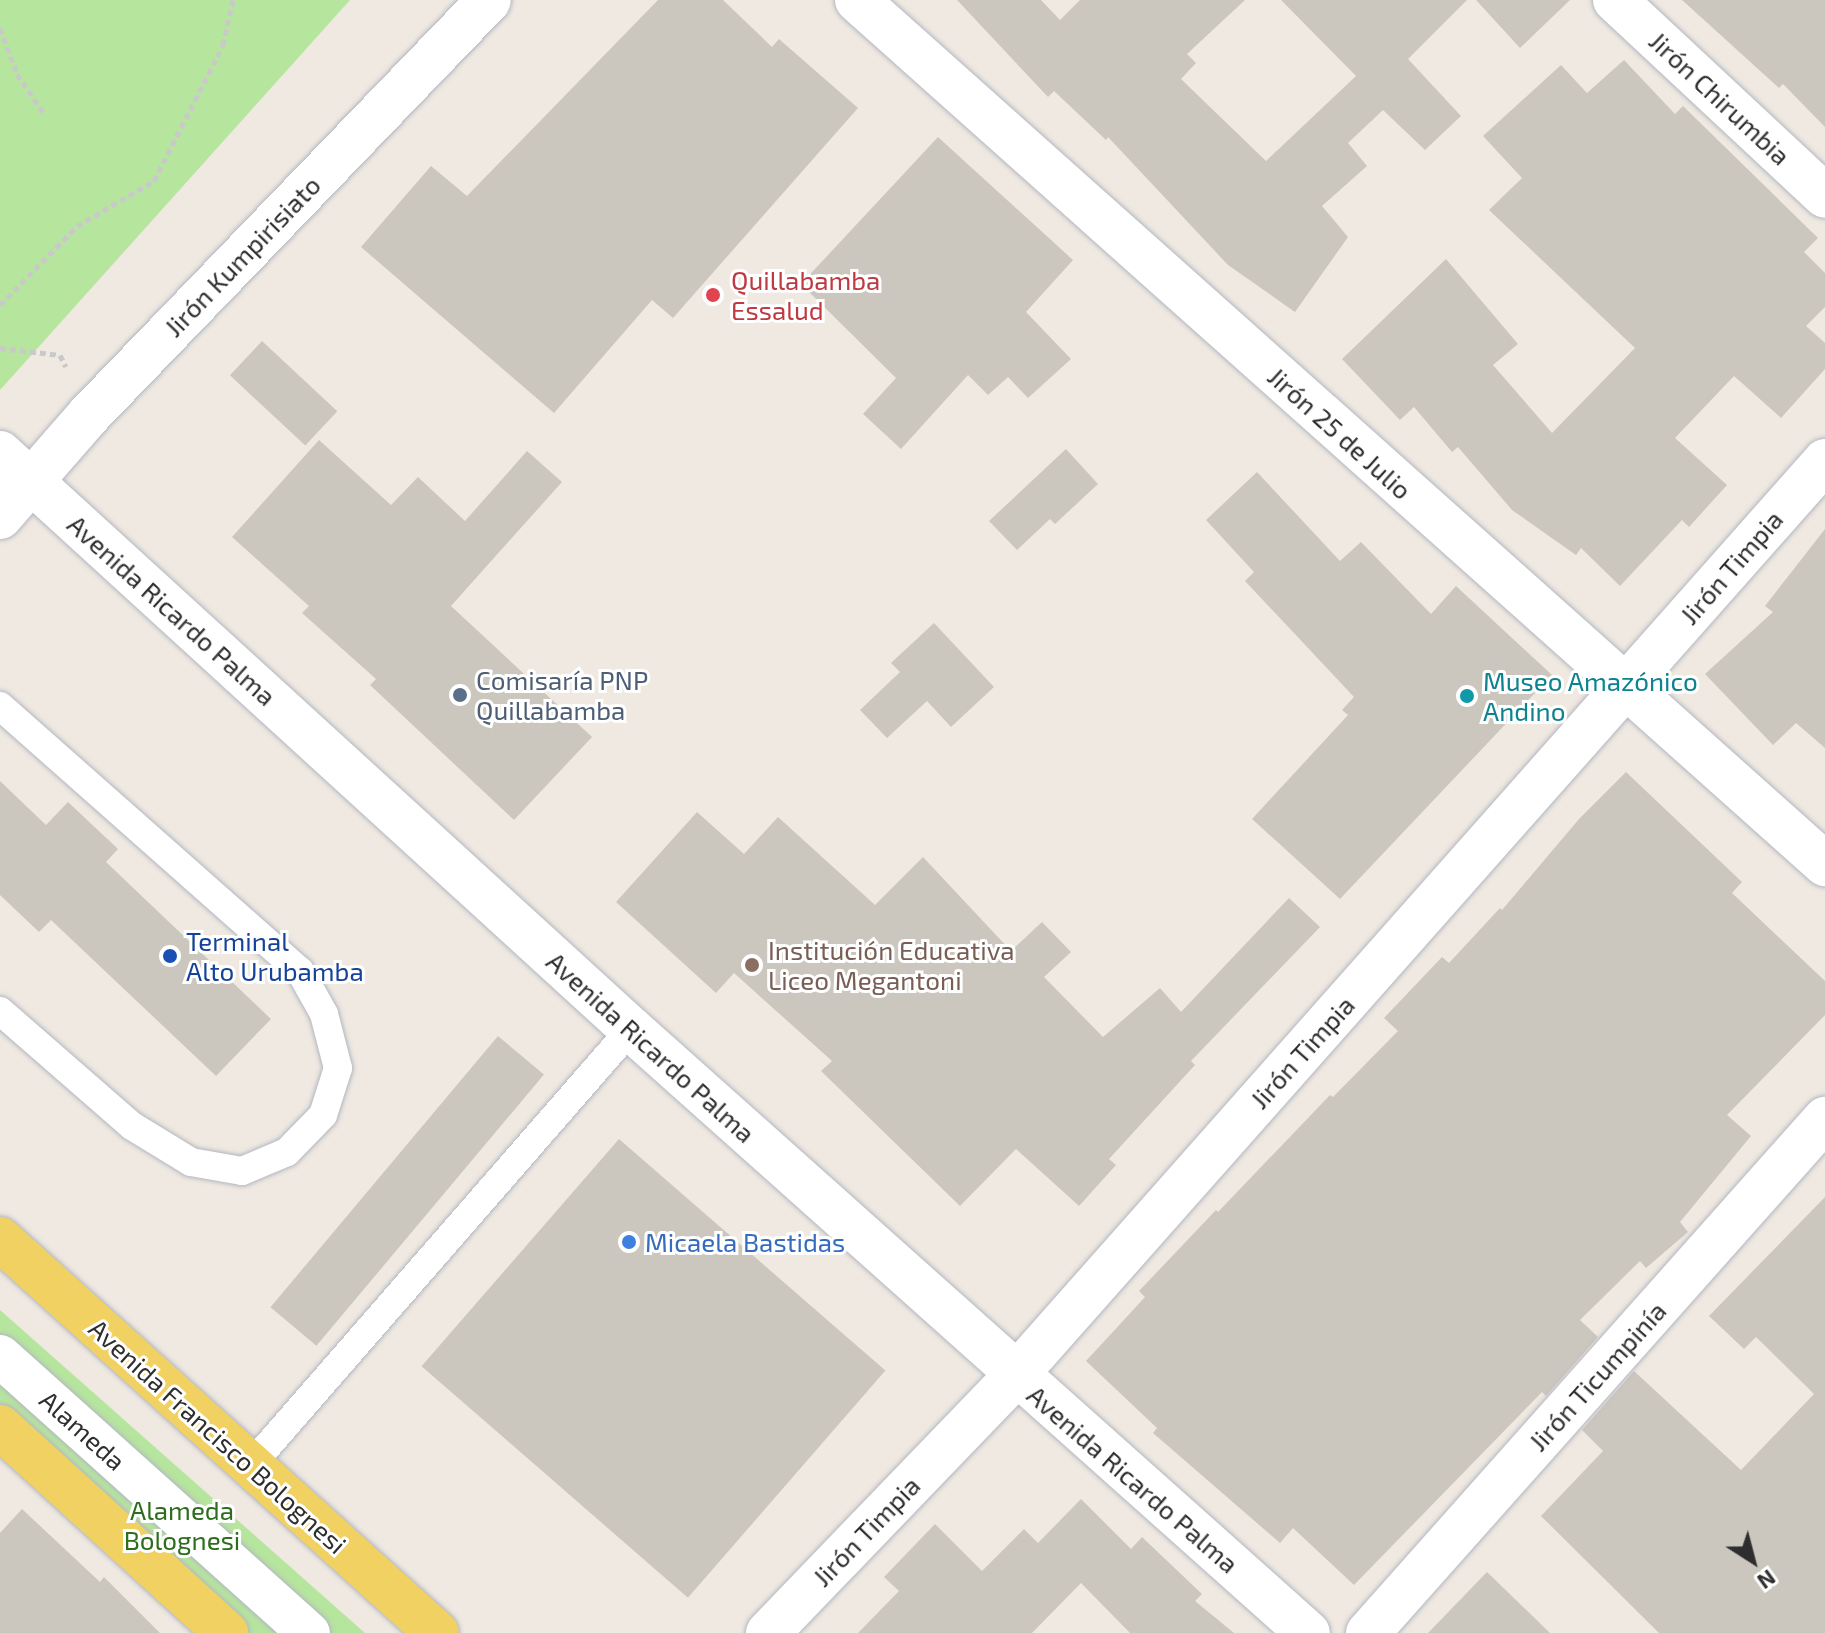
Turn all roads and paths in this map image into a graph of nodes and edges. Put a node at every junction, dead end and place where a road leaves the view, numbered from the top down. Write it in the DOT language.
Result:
graph roads {
  1 [pos="233,0"];
  2 [pos="489,0"];
  3 [pos="857,0"];
  4 [pos="1615,0"];
  5 [pos="0,28"];
  6 [pos="45,115"];
  7 [pos="1825,196"];
  8 [pos="0,305"];
  9 [pos="0,348"];
  10 [pos="89,415"];
  11 [pos="1825,461"];
  12 [pos="15,467"];
  13 [pos="0,517"];
  14 [pos="1624,688"];
  15 [pos="0,706"];
  16 [pos="1825,864"];
  17 [pos="0,1011"];
  18 [pos="631,1029"];
  19 [pos="1825,1119"];
  20 [pos="0,1239"];
  21 [pos="0,1356"];
  22 [pos="1015,1376"];
  23 [pos="0,1427"];
  24 [pos="251,1465"];
  25 [pos="226,1633"];
  26 [pos="309,1633"];
  27 [pos="437,1633"];
  28 [pos="768,1633"];
  29 [pos="1308,1633"];
  30 [pos="1368,1633"];
  1 -- 8 [label="path"];
  2 -- 10 [label="street, Jirón Kumpirisiato"];
  3 -- 14 [label="street, Jirón 25 de Julio"];
  4 -- 7 [label="street, Jirón Chirumbia"];
  5 -- 6 [label="path"];
  9 -- 10 [label="path"];
  10 -- 12 [label="street, Jirón Kumpirisiato"];
  11 -- 14 [label="street, Jirón Timpia"];
  12 -- 13 [label="street, Jirón Kumpirisiato"];
  12 -- 18 [label="street, Avenida Ricardo Palma"];
  14 -- 16 [label="street, Jirón 25 de Julio"];
  14 -- 22 [label="street, Jirón Timpia"];
  15 -- 17 [label="lane"];
  18 -- 22 [label="street, Avenida Ricardo Palma"];
  18 -- 24 [label="lane"];
  19 -- 30 [label="street, Jirón Ticumpinía"];
  20 -- 24 [label="main road, Avenida Francisco Bolognesi"];
  21 -- 26 [label="street, Alameda"];
  22 -- 28 [label="street, Jirón Timpia"];
  22 -- 29 [label="street, Avenida Ricardo Palma"];
  23 -- 25 [label="main road"];
  24 -- 27 [label="main road, Avenida Francisco Bolognesi"];
}
